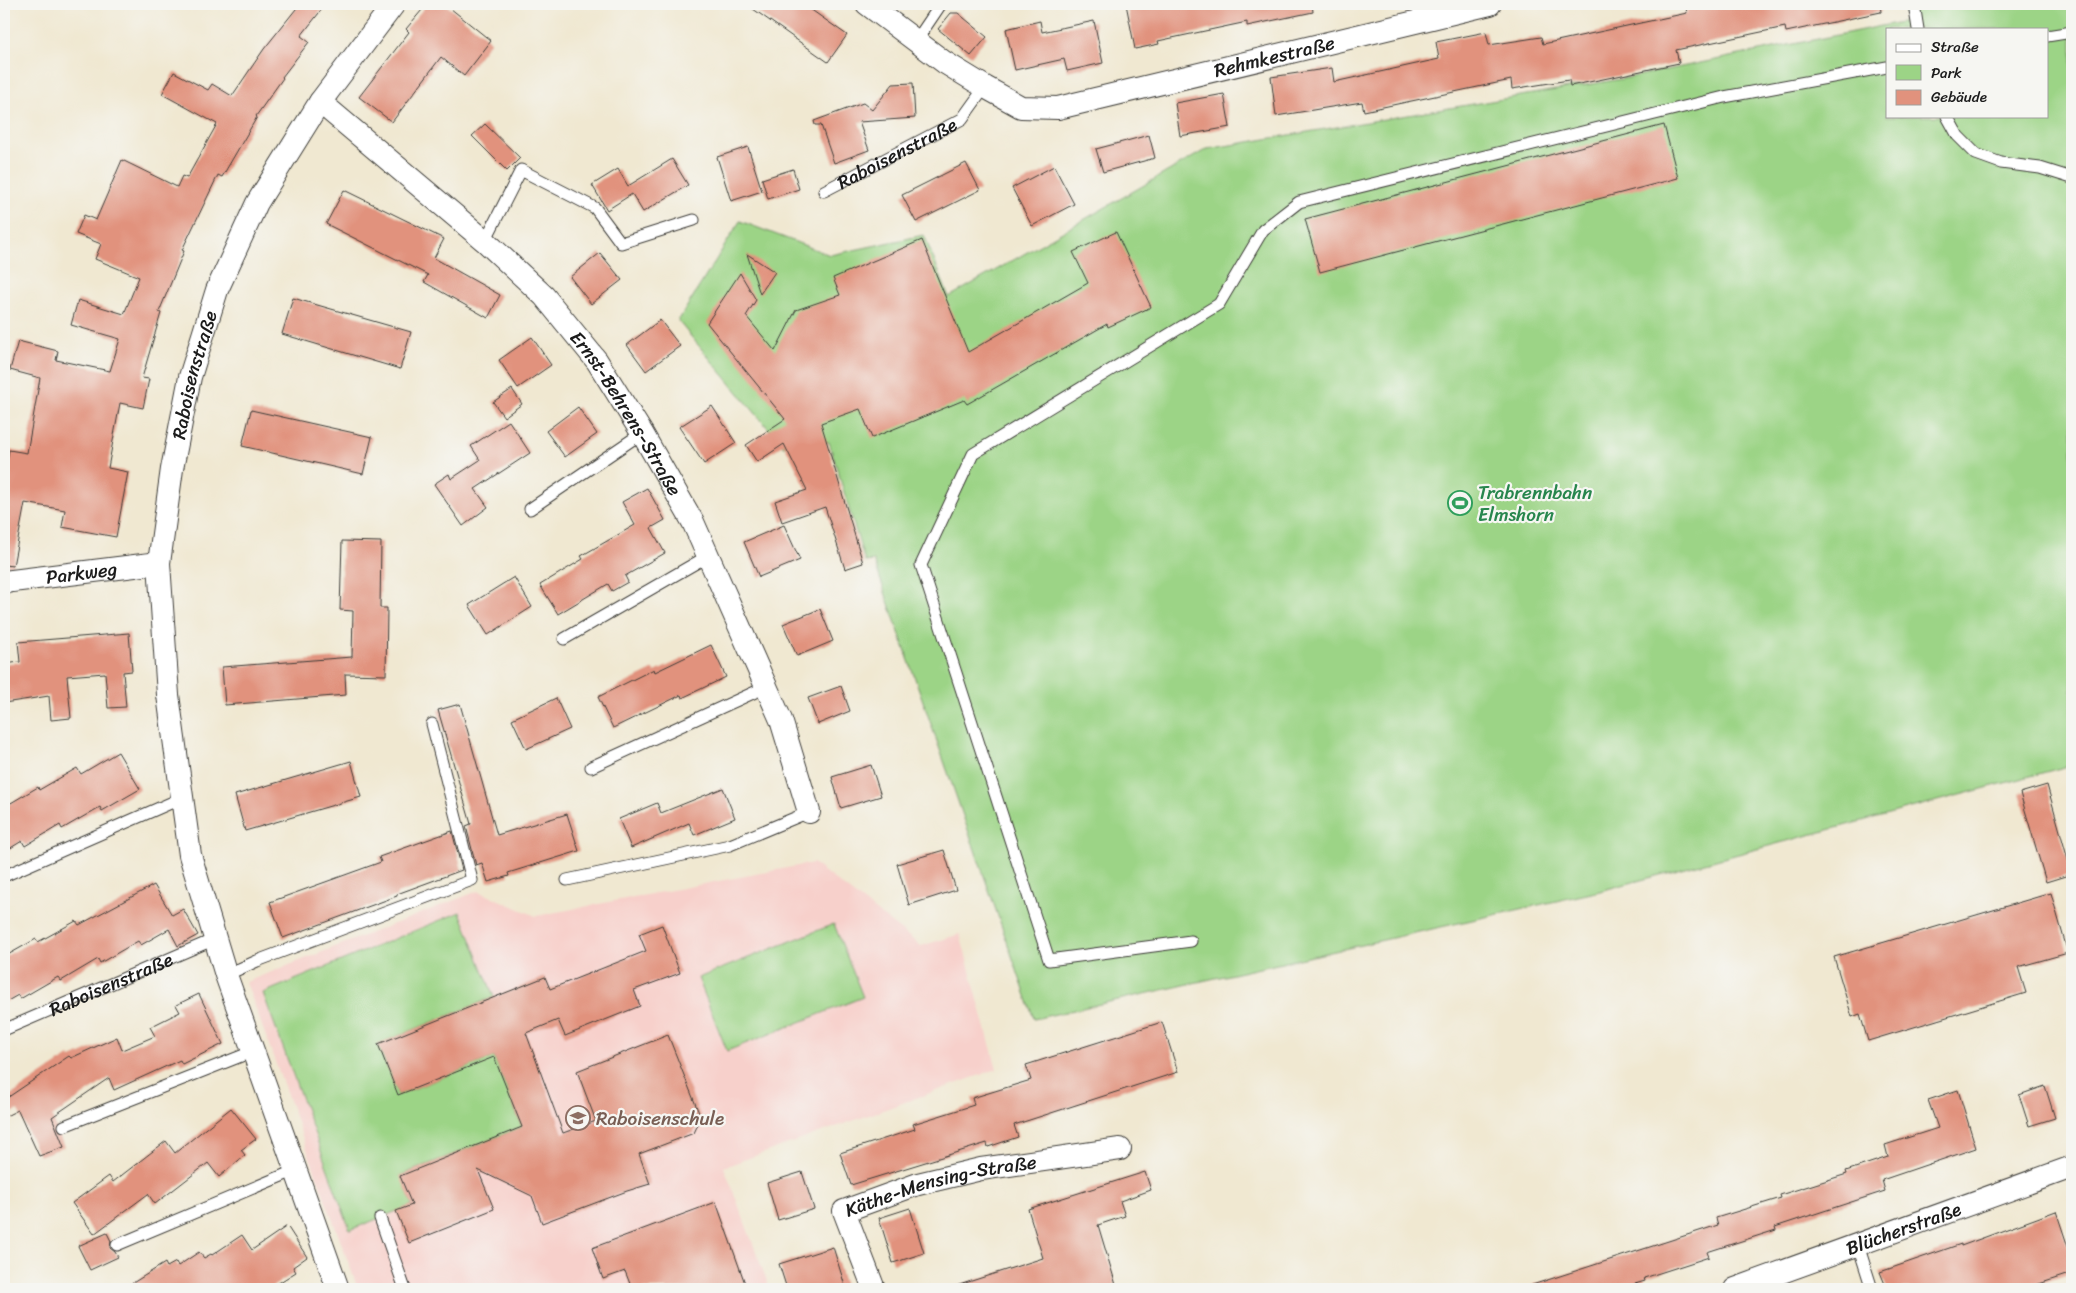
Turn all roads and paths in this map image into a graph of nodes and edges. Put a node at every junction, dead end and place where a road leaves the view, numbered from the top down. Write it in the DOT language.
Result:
graph roads {
  1 [pos="394,4"];
  2 [pos="867,4"];
  3 [pos="940,4"];
  4 [pos="1490,4"];
  5 [pos="1914,4"];
  6 [pos="1918,28"];
  7 [pos="2072,32"];
  8 [pos="2048,36"];
  9 [pos="916,40"];
  10 [pos="1886,67"];
  11 [pos="985,87"];
  12 [pos="320,102"];
  13 [pos="1948,118"];
  14 [pos="2072,178"];
  15 [pos="824,192"];
  16 [pos="694,220"];
  17 [pos="485,241"];
  18 [pos="642,433"];
  19 [pos="530,509"];
  20 [pos="708,556"];
  21 [pos="159,563"];
  22 [pos="4,582"];
  23 [pos="564,639"];
  24 [pos="766,687"];
  25 [pos="432,724"];
  26 [pos="591,767"];
  27 [pos="182,798"];
  28 [pos="809,812"];
  29 [pos="4,876"];
  30 [pos="567,880"];
  31 [pos="215,939"];
  32 [pos="1191,941"];
  33 [pos="226,975"];
  34 [pos="6,1029"];
  35 [pos="254,1051"];
  36 [pos="64,1126"];
  37 [pos="1120,1149"];
  38 [pos="2072,1167"];
  39 [pos="296,1170"];
  40 [pos="380,1218"];
  41 [pos="118,1245"];
  42 [pos="1858,1245"];
  43 [pos="335,1288"];
  44 [pos="405,1289"];
  45 [pos="874,1289"];
  46 [pos="1735,1289"];
  47 [pos="1872,1289"];
  1 -- 12 [label="street, Raboisenstraße"];
  2 -- 9 [label="street"];
  3 -- 9 [label="lane"];
  4 -- 11 [label="street, Rehmkestraße"];
  5 -- 6 [label="lane"];
  7 -- 8 [label="lane"];
  9 -- 11 [label="street"];
  10 -- 32 [label="lane"];
  11 -- 15 [label="lane, Raboisenstraße"];
  12 -- 17 [label="street, Ernst-Behrens-Straße"];
  12 -- 21 [label="street, Raboisenstraße"];
  13 -- 14 [label="lane"];
  16 -- 17 [label="lane"];
  17 -- 18 [label="street, Ernst-Behrens-Straße"];
  18 -- 19 [label="lane"];
  18 -- 20 [label="street, Ernst-Behrens-Straße"];
  20 -- 23 [label="lane"];
  20 -- 24 [label="street, Ernst-Behrens-Straße"];
  21 -- 22 [label="street, Parkweg"];
  21 -- 27 [label="street, Raboisenstraße"];
  24 -- 26 [label="lane"];
  24 -- 28 [label="street, Ernst-Behrens-Straße"];
  25 -- 33 [label="lane"];
  27 -- 29 [label="lane"];
  27 -- 31 [label="street, Raboisenstraße"];
  28 -- 30 [label="lane"];
  31 -- 33 [label="street, Raboisenstraße"];
  31 -- 34 [label="lane, Raboisenstraße"];
  33 -- 35 [label="street, Raboisenstraße"];
  35 -- 36 [label="lane"];
  35 -- 39 [label="street, Raboisenstraße"];
  37 -- 45 [label="street, Käthe-Mensing-Straße"];
  38 -- 42 [label="street, Blücherstraße"];
  39 -- 41 [label="lane"];
  39 -- 43 [label="street, Raboisenstraße"];
  40 -- 44 [label="lane"];
  42 -- 46 [label="street, Blücherstraße"];
  42 -- 47 [label="lane"];
}
